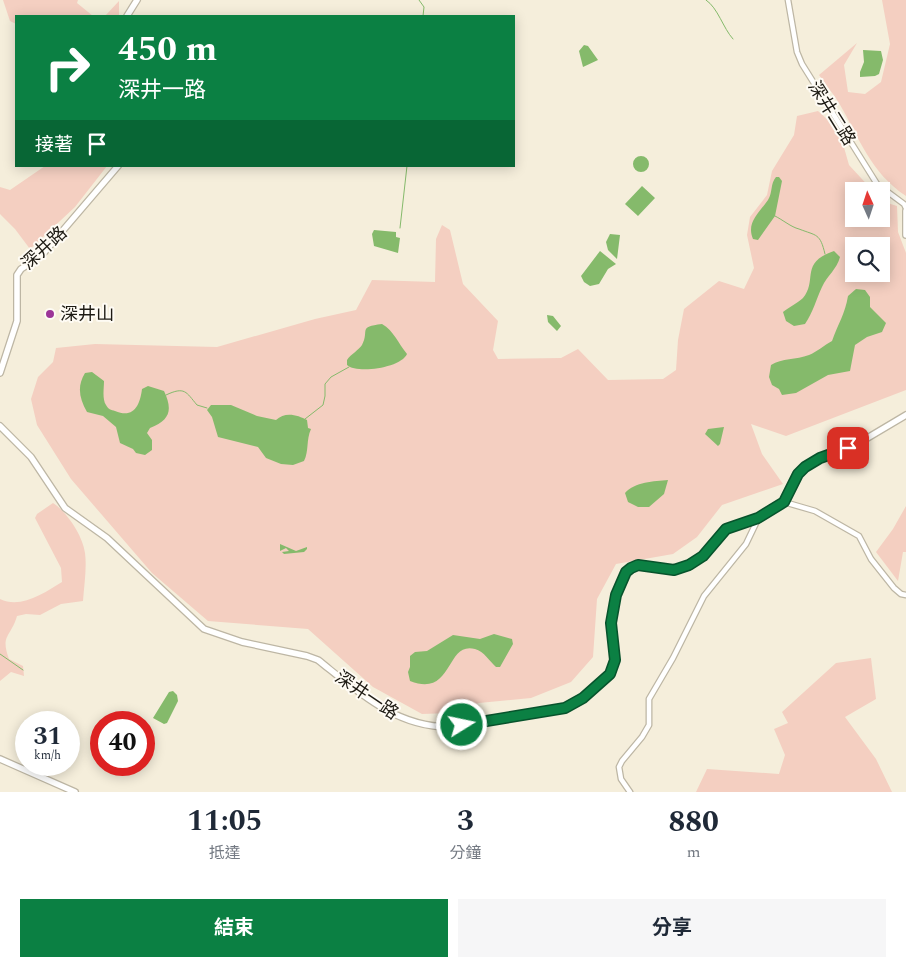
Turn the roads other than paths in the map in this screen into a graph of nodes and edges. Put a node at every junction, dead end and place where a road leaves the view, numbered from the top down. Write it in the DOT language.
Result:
graph roads {
  1 [pos="137,0"];
  2 [pos="788,0"];
  3 [pos="128,15"];
  4 [pos="117,167"];
  5 [pos="906,210"];
  6 [pos="906,235"];
  7 [pos="0,373"];
  8 [pos="906,415"];
  9 [pos="0,426"];
  10 [pos="784,502"];
  11 [pos="758,518"];
  12 [pos="906,595"];
  13 [pos="0,759"];
  14 [pos="75,792"];
  15 [pos="630,792"];
  1 -- 3 [label="street"];
  2 -- 5 [label="street, 深井二路"];
  4 -- 7 [label="street, 深井路"];
  5 -- 6 [label="street"];
  8 -- 10 [label="street"];
  9 -- 11 [label="street, 深井一路"];
  10 -- 11 [label="street, 深井一路"];
  10 -- 12 [label="street"];
  11 -- 15 [label="street"];
  13 -- 14 [label="street"];
}
